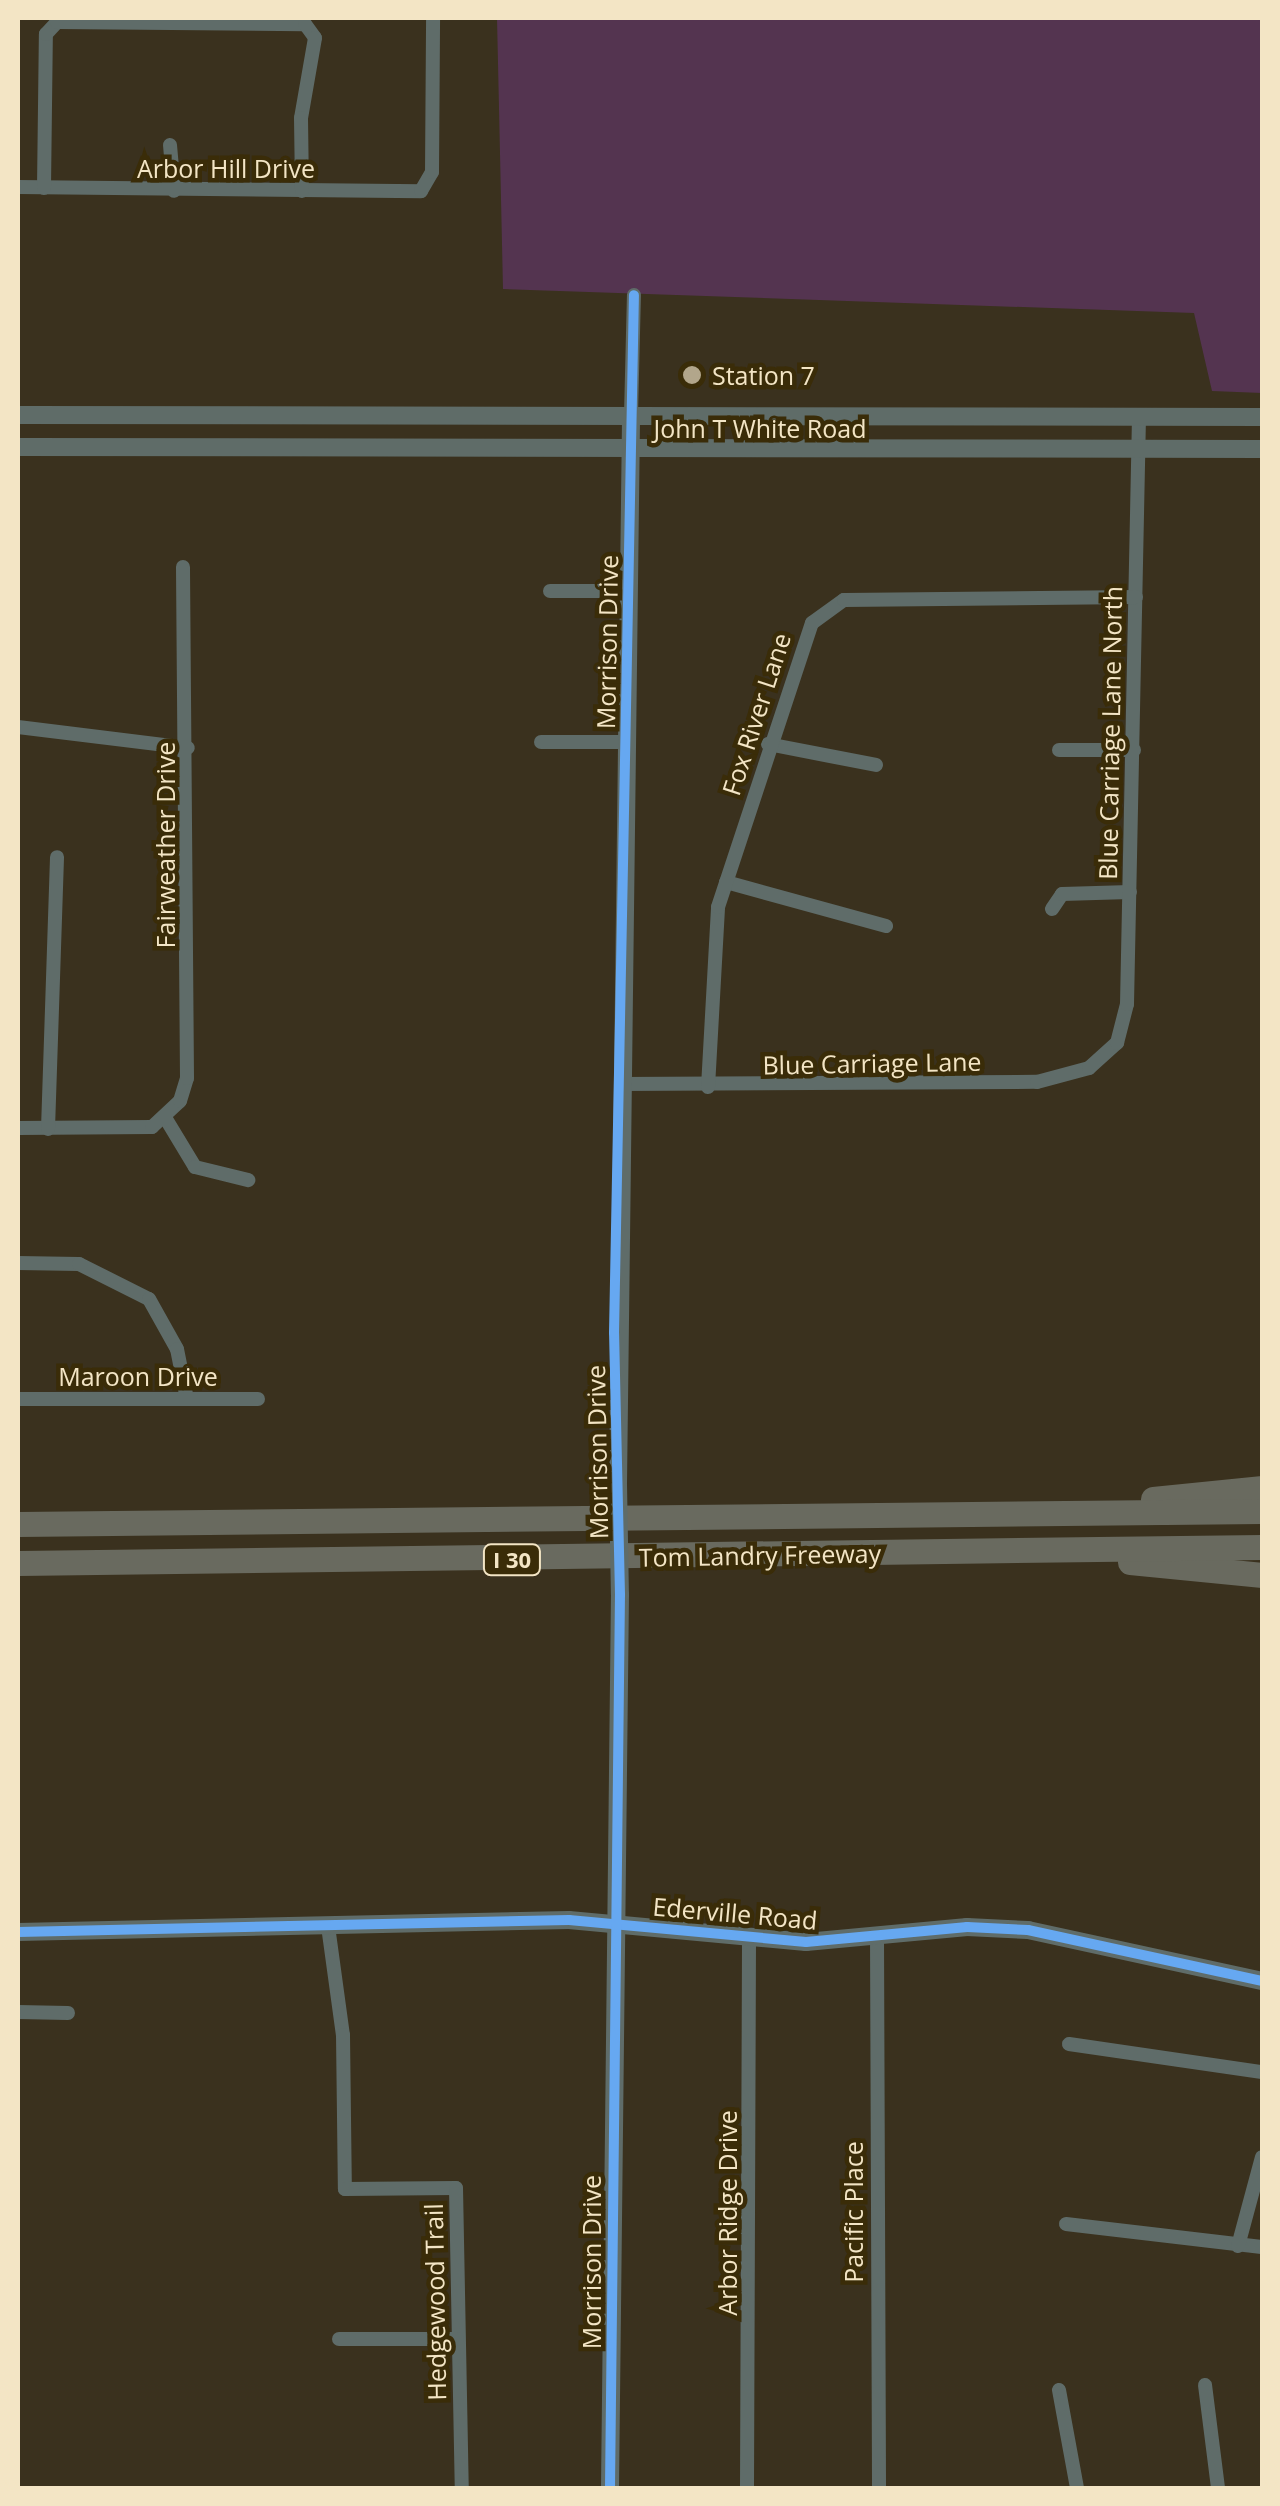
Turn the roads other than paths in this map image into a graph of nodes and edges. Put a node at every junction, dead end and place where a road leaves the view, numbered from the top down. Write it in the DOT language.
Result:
graph roads {
  1 [pos="433,18"];
  2 [pos="170,145"];
  3 [pos="18,188"];
  4 [pos="44,188"];
  5 [pos="174,190"];
  6 [pos="302,191"];
  7 [pos="634,295"];
  8 [pos="18,415"];
  9 [pos="630,415"];
  10 [pos="1139,417"];
  11 [pos="1262,418"];
  12 [pos="1139,445"];
  13 [pos="18,447"];
  14 [pos="630,448"];
  15 [pos="1262,449"];
  16 [pos="183,566"];
  17 [pos="550,591"];
  18 [pos="627,591"];
  19 [pos="1136,597"];
  20 [pos="18,727"];
  21 [pos="541,742"];
  22 [pos="625,742"];
  23 [pos="768,744"];
  24 [pos="188,748"];
  25 [pos="1059,750"];
  26 [pos="1134,750"];
  27 [pos="876,765"];
  28 [pos="57,857"];
  29 [pos="726,882"];
  30 [pos="1130,892"];
  31 [pos="1052,909"];
  32 [pos="886,926"];
  33 [pos="1114,1046"];
  34 [pos="621,1084"];
  35 [pos="708,1087"];
  36 [pos="166,1119"];
  37 [pos="18,1128"];
  38 [pos="48,1129"];
  39 [pos="248,1180"];
  40 [pos="18,1263"];
  41 [pos="18,1399"];
  42 [pos="187,1399"];
  43 [pos="258,1399"];
  44 [pos="1262,1488"];
  45 [pos="1262,1511"];
  46 [pos="1002,1516"];
  47 [pos="18,1524"];
  48 [pos="1262,1547"];
  49 [pos="1006,1549"];
  50 [pos="18,1563"];
  51 [pos="1262,1576"];
  52 [pos="612,1923"];
  53 [pos="328,1926"];
  54 [pos="18,1932"];
  55 [pos="877,1936"];
  56 [pos="749,1937"];
  57 [pos="1262,1981"];
  58 [pos="18,2012"];
  59 [pos="68,2013"];
  60 [pos="1070,2044"];
  61 [pos="1262,2072"];
  62 [pos="1262,2156"];
  63 [pos="1066,2224"];
  64 [pos="1238,2246"];
  65 [pos="1262,2247"];
  66 [pos="340,2339"];
  67 [pos="457,2339"];
  68 [pos="1205,2385"];
  69 [pos="1059,2390"];
  70 [pos="462,2488"];
  71 [pos="610,2488"];
  72 [pos="747,2488"];
  73 [pos="879,2488"];
  74 [pos="1076,2488"];
  75 [pos="1218,2488"];
  1 -- 6 [label="street, Arbor Hill Drive"];
  2 -- 5 [label="street"];
  3 -- 4 [label="street, Arbor Hill Drive"];
  4 -- 5 [label="street, Arbor Hill Drive"];
  4 -- 6 [label="street"];
  5 -- 6 [label="street, Arbor Hill Drive"];
  7 -- 9 [label="street"];
  8 -- 9 [label="main road, John T White Road"];
  9 -- 10 [label="main road, John T White Road"];
  9 -- 14 [label="street, Morrison Drive"];
  10 -- 11 [label="main road, John T White Road"];
  10 -- 12 [label="street, Blue Carriage Lane North"];
  12 -- 14 [label="main road, John T White Road"];
  12 -- 15 [label="main road, John T White Road"];
  12 -- 19 [label="street, Blue Carriage Lane North"];
  13 -- 14 [label="main road, John T White Road"];
  14 -- 18 [label="street, Morrison Drive"];
  16 -- 24 [label="street, Fairweather Drive"];
  17 -- 18 [label="street"];
  18 -- 22 [label="street, Morrison Drive"];
  19 -- 23 [label="street, Fox River Lane"];
  19 -- 26 [label="street, Blue Carriage Lane North"];
  20 -- 24 [label="street"];
  21 -- 22 [label="street"];
  22 -- 34 [label="street, Morrison Drive"];
  23 -- 27 [label="street"];
  23 -- 29 [label="street, Fox River Lane"];
  24 -- 36 [label="street, Fairweather Drive"];
  25 -- 26 [label="street"];
  26 -- 30 [label="street, Blue Carriage Lane North"];
  28 -- 38 [label="street"];
  29 -- 32 [label="street"];
  29 -- 35 [label="street, Fox River Lane"];
  30 -- 31 [label="street"];
  30 -- 33 [label="street, Blue Carriage Lane North"];
  33 -- 35 [label="street, Blue Carriage Lane"];
  34 -- 35 [label="street, Blue Carriage Lane"];
  34 -- 52 [label="street, Morrison Drive, bridge"];
  36 -- 38 [label="street"];
  36 -- 39 [label="street"];
  37 -- 38 [label="street"];
  40 -- 42 [label="street"];
  41 -- 42 [label="street, Maroon Drive"];
  42 -- 43 [label="street, Maroon Drive"];
  44 -- 46 [label="highway"];
  45 -- 46 [label="highway, Tom Landry Freeway / I 30"];
  46 -- 47 [label="highway, Tom Landry Freeway / I 30"];
  48 -- 49 [label="highway, Tom Landry Freeway / I 30"];
  49 -- 50 [label="highway, Tom Landry Freeway / I 30"];
  49 -- 51 [label="highway"];
  52 -- 53 [label="street, Ederville Road"];
  52 -- 56 [label="street, Ederville Road"];
  52 -- 71 [label="street, Morrison Drive"];
  53 -- 54 [label="street, Ederville Road"];
  53 -- 67 [label="street, Hedgewood Trail"];
  55 -- 56 [label="street, Ederville Road"];
  55 -- 57 [label="street, Ederville Road"];
  55 -- 73 [label="street, Pacific Place"];
  56 -- 72 [label="street, Arbor Ridge Drive"];
  58 -- 59 [label="street"];
  60 -- 61 [label="street"];
  62 -- 64 [label="street"];
  63 -- 64 [label="street"];
  64 -- 65 [label="street"];
  66 -- 67 [label="street"];
  67 -- 70 [label="street, Hedgewood Trail"];
  68 -- 75 [label="street"];
  69 -- 74 [label="street"];
}
